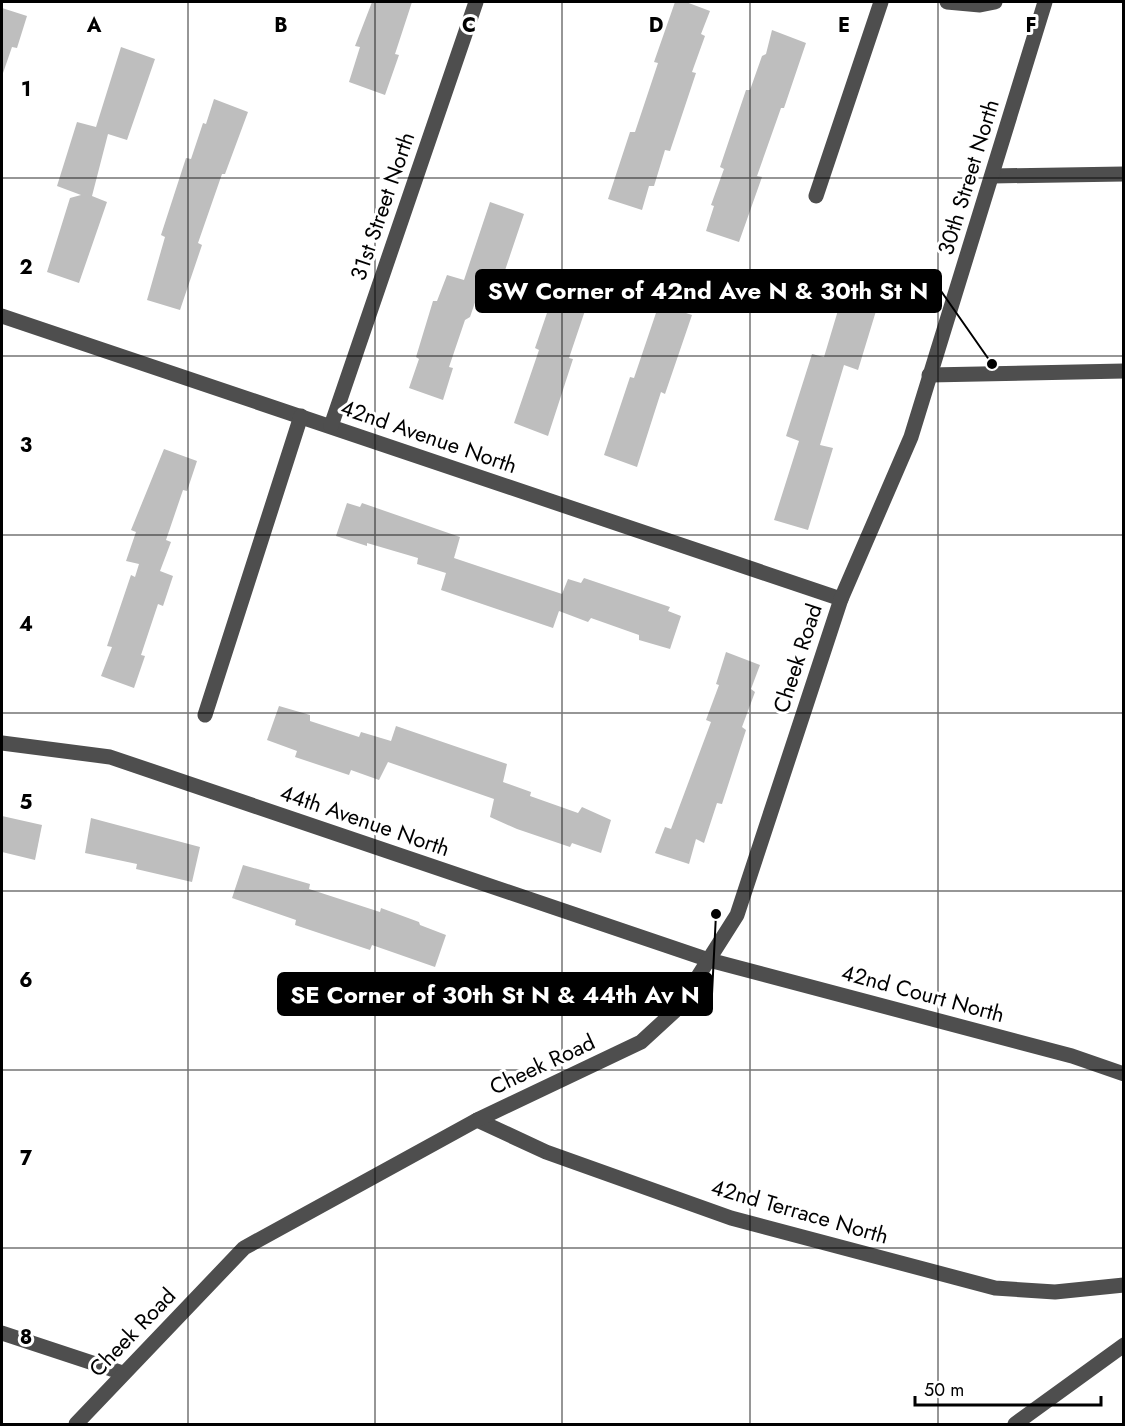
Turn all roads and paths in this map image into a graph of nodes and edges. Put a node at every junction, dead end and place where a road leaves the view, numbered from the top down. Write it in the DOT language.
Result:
graph roads {
  1 [pos="476,2"];
  2 [pos="881,2"];
  3 [pos="947,2"];
  4 [pos="995,2"];
  5 [pos="1045,2"];
  6 [pos="1124,174"];
  7 [pos="992,176"];
  8 [pos="816,196"];
  9 [pos="2,316"];
  10 [pos="1124,371"];
  11 [pos="929,375"];
  12 [pos="301,416"];
  13 [pos="331,426"];
  14 [pos="841,599"];
  15 [pos="205,716"];
  16 [pos="2,743"];
  17 [pos="709,960"];
  18 [pos="1124,1074"];
  19 [pos="477,1120"];
  20 [pos="1124,1285"];
  21 [pos="2,1334"];
  22 [pos="1124,1345"];
  23 [pos="123,1373"];
  24 [pos="76,1425"];
  25 [pos="1015,1425"];
  1 -- 13 [label="street, 31st Street North"];
  2 -- 8 [label="street"];
  3 -- 4 [label="street"];
  5 -- 7 [label="street, 30th Street North"];
  6 -- 7 [label="street"];
  7 -- 11 [label="street, 30th Street North"];
  9 -- 12 [label="street, 42nd Avenue North"];
  10 -- 11 [label="street"];
  11 -- 14 [label="street, 30th Street North"];
  12 -- 13 [label="street, 42nd Avenue North"];
  12 -- 15 [label="street"];
  13 -- 14 [label="street, 42nd Avenue North"];
  14 -- 17 [label="street, Cheek Road"];
  16 -- 17 [label="street, 44th Avenue North"];
  17 -- 18 [label="street, 42nd Court North"];
  17 -- 19 [label="street, Cheek Road"];
  19 -- 20 [label="street, 42nd Terrace North"];
  19 -- 23 [label="street, Cheek Road"];
  21 -- 23 [label="street"];
  22 -- 25 [label="street"];
  23 -- 24 [label="street, Cheek Road"];
}
